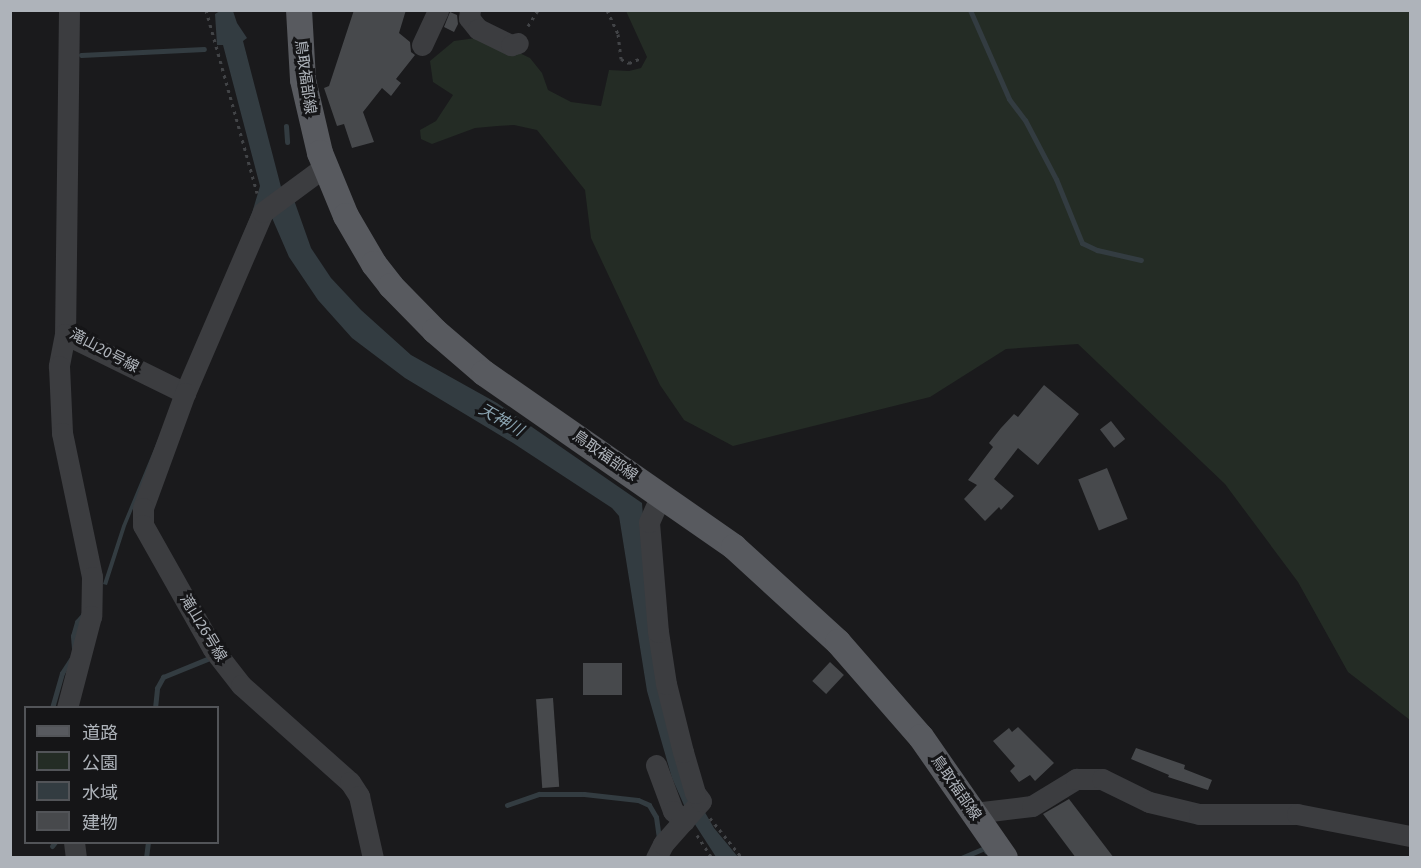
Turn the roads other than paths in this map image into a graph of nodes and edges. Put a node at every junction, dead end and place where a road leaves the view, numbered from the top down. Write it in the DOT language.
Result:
graph roads {
  1 [pos="69,10"];
  2 [pos="299,10"];
  3 [pos="438,10"];
  4 [pos="466,12"];
  5 [pos="518,43"];
  6 [pos="422,45"];
  7 [pos="324,167"];
  8 [pos="65,334"];
  9 [pos="185,393"];
  10 [pos="661,495"];
  11 [pos="68,706"];
  12 [pos="656,765"];
  13 [pos="693,810"];
  14 [pos="974,813"];
  15 [pos="1410,836"];
  16 [pos="373,858"];
  17 [pos="656,858"];
  18 [pos="1005,858"];
  1 -- 8 [label="street, 滝山20号線"];
  2 -- 7 [label="main road, 鳥取福部線"];
  3 -- 6 [label="street"];
  4 -- 5 [label="street"];
  7 -- 9 [label="street"];
  7 -- 10 [label="main road, 鳥取福部線"];
  8 -- 9 [label="street, 滝山20号線"];
  8 -- 11 [label="street"];
  9 -- 16 [label="street, 滝山26号線"];
  10 -- 13 [label="street"];
  10 -- 14 [label="main road, 鳥取福部線"];
  12 -- 13 [label="street"];
  13 -- 17 [label="street"];
  14 -- 15 [label="street"];
  14 -- 18 [label="main road, 鳥取福部線"];
}
